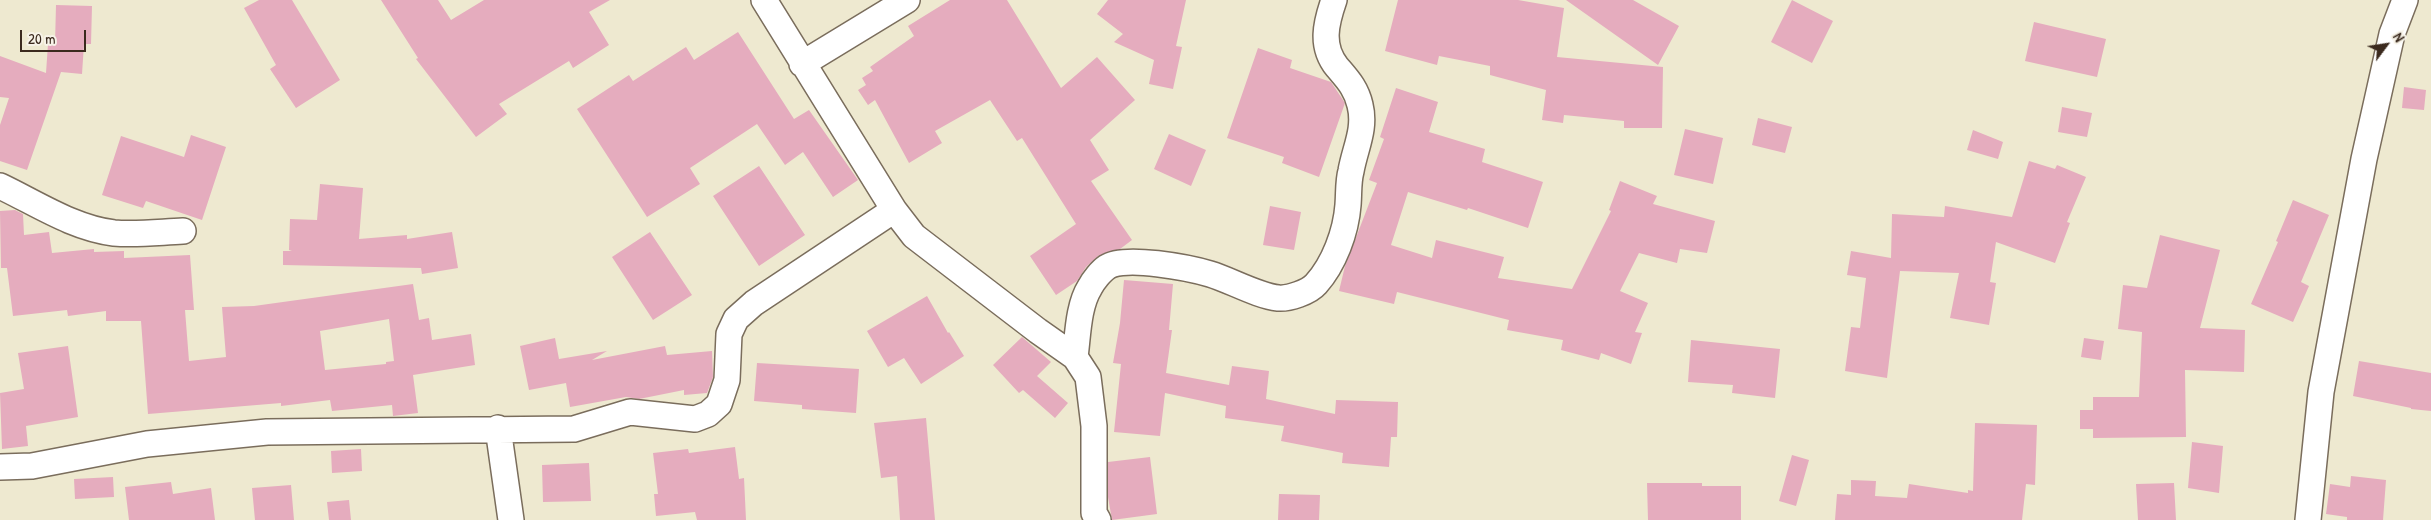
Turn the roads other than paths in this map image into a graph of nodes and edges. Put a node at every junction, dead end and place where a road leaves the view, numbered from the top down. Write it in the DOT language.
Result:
graph roads {
  1 [pos="764,0"];
  2 [pos="907,0"];
  3 [pos="1334,0"];
  4 [pos="2406,0"];
  5 [pos="802,64"];
  6 [pos="0,186"];
  7 [pos="894,210"];
  8 [pos="183,231"];
  9 [pos="1075,357"];
  10 [pos="498,428"];
  11 [pos="0,467"];
  12 [pos="511,520"];
  13 [pos="1098,520"];
  14 [pos="2308,520"];
  1 -- 5 [label="street"];
  2 -- 5 [label="street"];
  3 -- 9 [label="street"];
  4 -- 14 [label="street"];
  5 -- 7 [label="street"];
  6 -- 8 [label="street"];
  7 -- 9 [label="street"];
  7 -- 10 [label="street"];
  9 -- 13 [label="street"];
  10 -- 11 [label="street"];
  10 -- 12 [label="street"];
}
